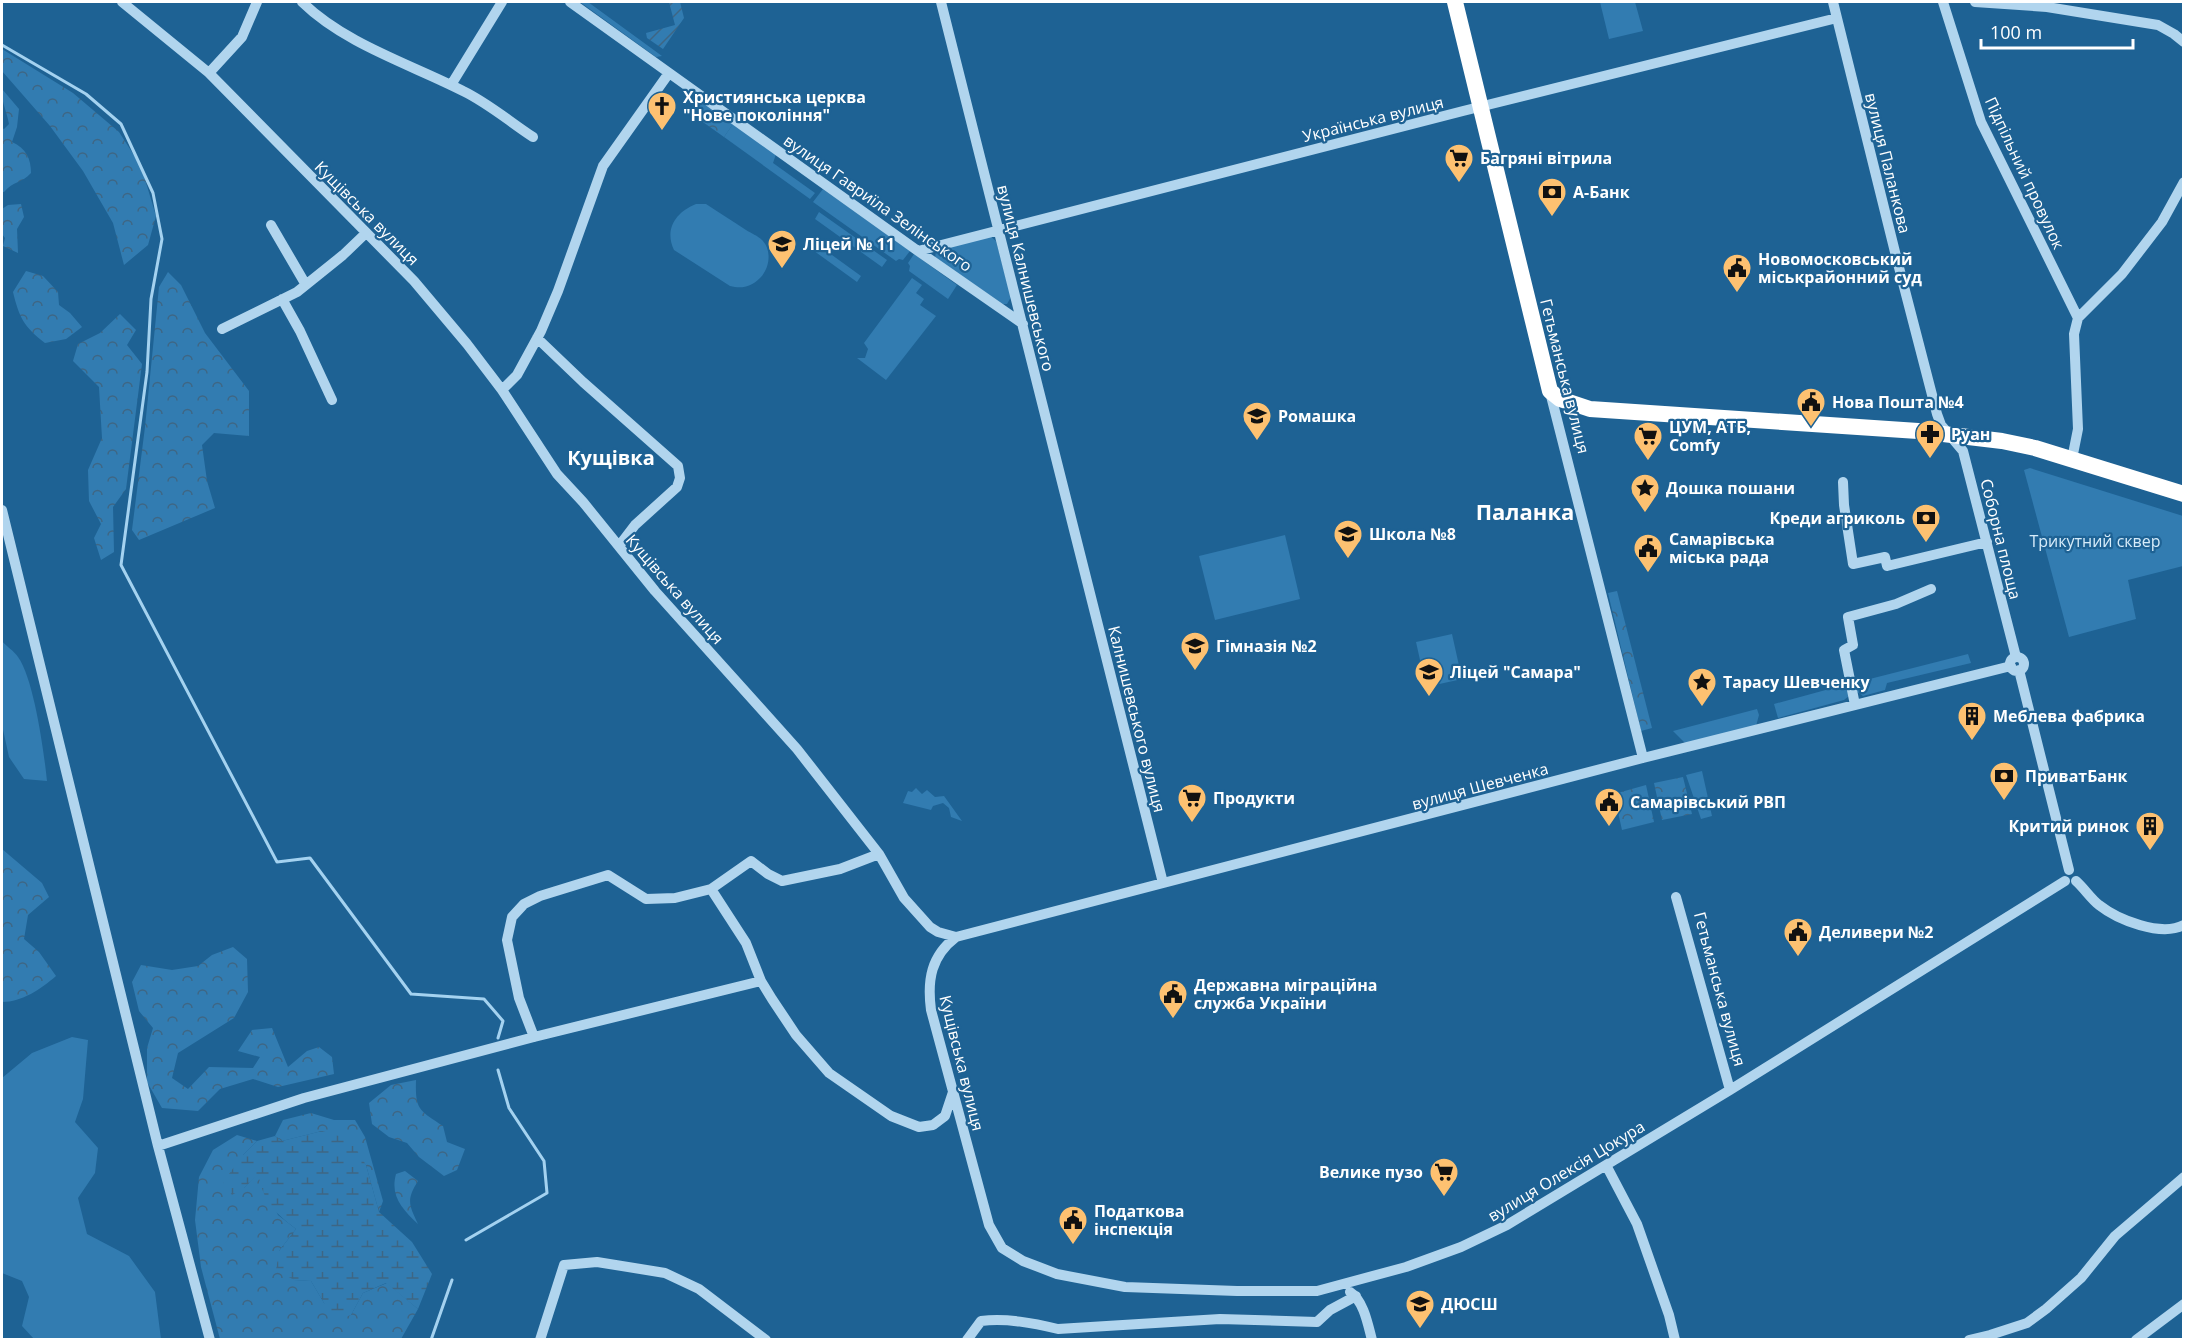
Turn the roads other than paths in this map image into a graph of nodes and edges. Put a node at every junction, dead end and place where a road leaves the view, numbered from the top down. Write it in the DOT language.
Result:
graph roads {
  1 [pos="122,2"];
  2 [pos="257,2"];
  3 [pos="302,2"];
  4 [pos="502,2"];
  5 [pos="570,2"];
  6 [pos="941,2"];
  7 [pos="1455,2"];
  8 [pos="1833,2"];
  9 [pos="1943,2"];
  10 [pos="1976,2"];
  11 [pos="1837,18"];
  12 [pos="2184,42"];
  13 [pos="209,73"];
  14 [pos="669,73"];
  15 [pos="450,85"];
  16 [pos="1481,107"];
  17 [pos="533,137"];
  18 [pos="2184,182"];
  19 [pos="271,225"];
  20 [pos="999,230"];
  21 [pos="366,233"];
  22 [pos="918,251"];
  23 [pos="306,285"];
  24 [pos="282,299"];
  25 [pos="2078,318"];
  26 [pos="1023,324"];
  27 [pos="222,329"];
  28 [pos="537,338"];
  29 [pos="502,390"];
  30 [pos="1550,391"];
  31 [pos="332,400"];
  32 [pos="1949,434"];
  33 [pos="2072,459"];
  34 [pos="1844,482"];
  35 [pos="2184,494"];
  36 [pos="2,510"];
  37 [pos="1987,542"];
  38 [pos="619,546"];
  39 [pos="1082,562"];
  40 [pos="1930,589"];
  41 [pos="2015,664"];
  42 [pos="1855,705"];
  43 [pos="1643,759"];
  44 [pos="879,854"];
  45 [pos="2071,881"];
  46 [pos="1163,883"];
  47 [pos="711,889"];
  48 [pos="1676,897"];
  49 [pos="2181,930"];
  50 [pos="956,937"];
  51 [pos="761,981"];
  52 [pos="534,1037"];
  53 [pos="1730,1090"];
  54 [pos="953,1092"];
  55 [pos="158,1146"];
  56 [pos="1606,1165"];
  57 [pos="2184,1177"];
  58 [pos="1023,1262"];
  59 [pos="1340,1286"];
  60 [pos="1356,1296"];
  61 [pos="2184,1304"];
  62 [pos="1057,1334"];
  63 [pos="210,1340"];
  64 [pos="540,1340"];
  65 [pos="766,1340"];
  66 [pos="967,1340"];
  67 [pos="1372,1340"];
  68 [pos="1675,1340"];
  69 [pos="1968,1340"];
  70 [pos="2136,1340"];
  1 -- 13 [label="street, Кущівська вулиця"];
  2 -- 13 [label="street"];
  3 -- 15 [label="street"];
  4 -- 15 [label="street"];
  5 -- 14 [label="street, вулиця Гавриїла Зелінського"];
  6 -- 20 [label="street, вулиця Калнишевського"];
  7 -- 16 [label="highway, Гетьманська вулиця"];
  8 -- 11 [label="street, вулиця Паланкова"];
  9 -- 25 [label="street, Підпільний провулок"];
  10 -- 12 [label="street"];
  11 -- 16 [label="street, Українська вулиця"];
  11 -- 32 [label="street, вулиця Паланкова"];
  13 -- 21 [label="street, Кущівська вулиця"];
  14 -- 22 [label="street, вулиця Гавриїла Зелінського"];
  14 -- 28 [label="street"];
  15 -- 17 [label="street"];
  16 -- 20 [label="street, Українська вулиця"];
  16 -- 30 [label="highway, Гетьманська вулиця"];
  18 -- 25 [label="street"];
  19 -- 23 [label="street"];
  20 -- 22 [label="street, Українська вулиця"];
  20 -- 26 [label="street, вулиця Калнишевського"];
  21 -- 23 [label="street"];
  21 -- 29 [label="street, Кущівська вулиця"];
  22 -- 26 [label="street, вулиця Гавриїла Зелінського"];
  23 -- 24 [label="street"];
  24 -- 27 [label="street"];
  24 -- 31 [label="street"];
  25 -- 33 [label="street"];
  26 -- 39 [label="street, вулиця Калнишевського"];
  28 -- 29 [label="street"];
  28 -- 38 [label="street"];
  29 -- 38 [label="street, Кущівська вулиця"];
  30 -- 32 [label="highway"];
  30 -- 43 [label="street, Гетьманська вулиця"];
  32 -- 33 [label="highway"];
  32 -- 37 [label="street, Соборна площа"];
  33 -- 35 [label="highway"];
  34 -- 37 [label="street"];
  36 -- 55 [label="street"];
  37 -- 41 [label="street, Соборна площа"];
  38 -- 44 [label="street, Кущівська вулиця"];
  39 -- 46 [label="street, Калнишевського вулиця"];
  40 -- 42 [label="street"];
  41 -- 42 [label="street, вулиця Шевченка"];
  41 -- 45 [label="street, Соборна площа"];
  42 -- 43 [label="street, вулиця Шевченка"];
  43 -- 46 [label="street, вулиця Шевченка"];
  44 -- 47 [label="street"];
  44 -- 50 [label="street, Кущівська вулиця"];
  45 -- 49 [label="street"];
  45 -- 53 [label="street, вулиця Олексія Цокура"];
  46 -- 50 [label="street, вулиця Шевченка"];
  47 -- 51 [label="street"];
  47 -- 52 [label="street"];
  48 -- 53 [label="street, Гетьманська вулиця"];
  50 -- 54 [label="street, Кущівська вулиця"];
  51 -- 52 [label="street"];
  51 -- 54 [label="street"];
  52 -- 55 [label="street"];
  53 -- 56 [label="street, вулиця Олексія Цокура"];
  54 -- 58 [label="street, Кущівська вулиця"];
  55 -- 63 [label="street"];
  56 -- 59 [label="street, вулиця Олексія Цокура"];
  56 -- 68 [label="street"];
  57 -- 69 [label="street"];
  58 -- 59 [label="street, вулиця Олексія Цокура"];
  59 -- 60 [label="street"];
  60 -- 62 [label="street"];
  60 -- 67 [label="street"];
  61 -- 70 [label="street"];
  62 -- 66 [label="street"];
  64 -- 65 [label="street"];
}
